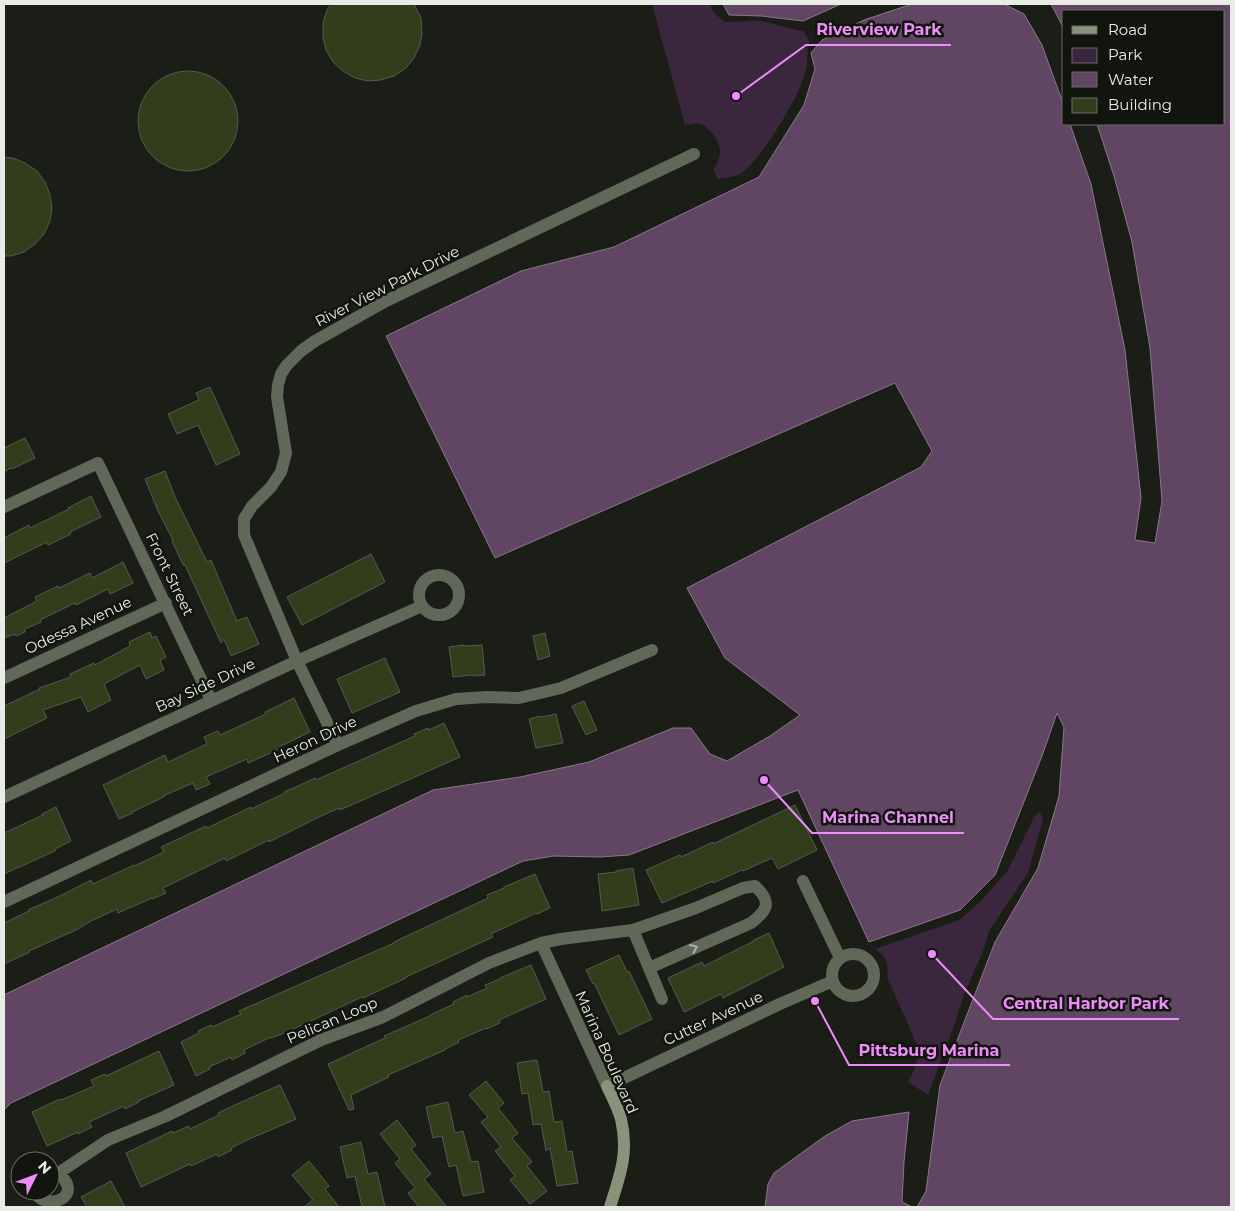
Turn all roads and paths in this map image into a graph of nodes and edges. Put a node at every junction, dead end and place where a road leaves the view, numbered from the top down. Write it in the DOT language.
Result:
graph roads {
  1 [pos="694,154"];
  2 [pos="4,507"];
  3 [pos="166,603"];
  4 [pos="422,606"];
  5 [pos="652,650"];
  6 [pos="297,661"];
  7 [pos="4,678"];
  8 [pos="212,700"];
  9 [pos="338,745"];
  10 [pos="4,797"];
  11 [pos="803,882"];
  12 [pos="4,902"];
  13 [pos="633,930"];
  14 [pos="541,943"];
  15 [pos="840,958"];
  16 [pos="649,968"];
  17 [pos="832,981"];
  18 [pos="662,999"];
  19 [pos="607,1086"];
  20 [pos="60,1169"];
  21 [pos="60,1176"];
  22 [pos="51,1206"];
  23 [pos="610,1207"];
  1 -- 6 [label="street, River View Park Drive"];
  2 -- 3 [label="street, Front Street"];
  3 -- 7 [label="street, Odessa Avenue"];
  3 -- 8 [label="street, Front Street"];
  4 -- 6 [label="street, Bay Side Drive"];
  5 -- 9 [label="street, Heron Drive"];
  6 -- 8 [label="street, Bay Side Drive"];
  6 -- 9 [label="street, River View Park Drive"];
  8 -- 10 [label="street, Bay Side Drive"];
  9 -- 12 [label="street, Heron Drive"];
  11 -- 15 [label="street"];
  13 -- 14 [label="street, Pelican Loop"];
  13 -- 16 [label="street"];
  16 -- 13 [label="street, Pelican Loop, one-way"];
  14 -- 19 [label="street, Marina Boulevard"];
  14 -- 20 [label="street, Pelican Loop"];
  15 -- 17 [label="street"];
  15 -- 17 [label="street"];
  16 -- 18 [label="street"];
  17 -- 19 [label="street, Cutter Avenue"];
  19 -- 23 [label="street, Marina Boulevard"];
  21 -- 22 [label="street"];
}
